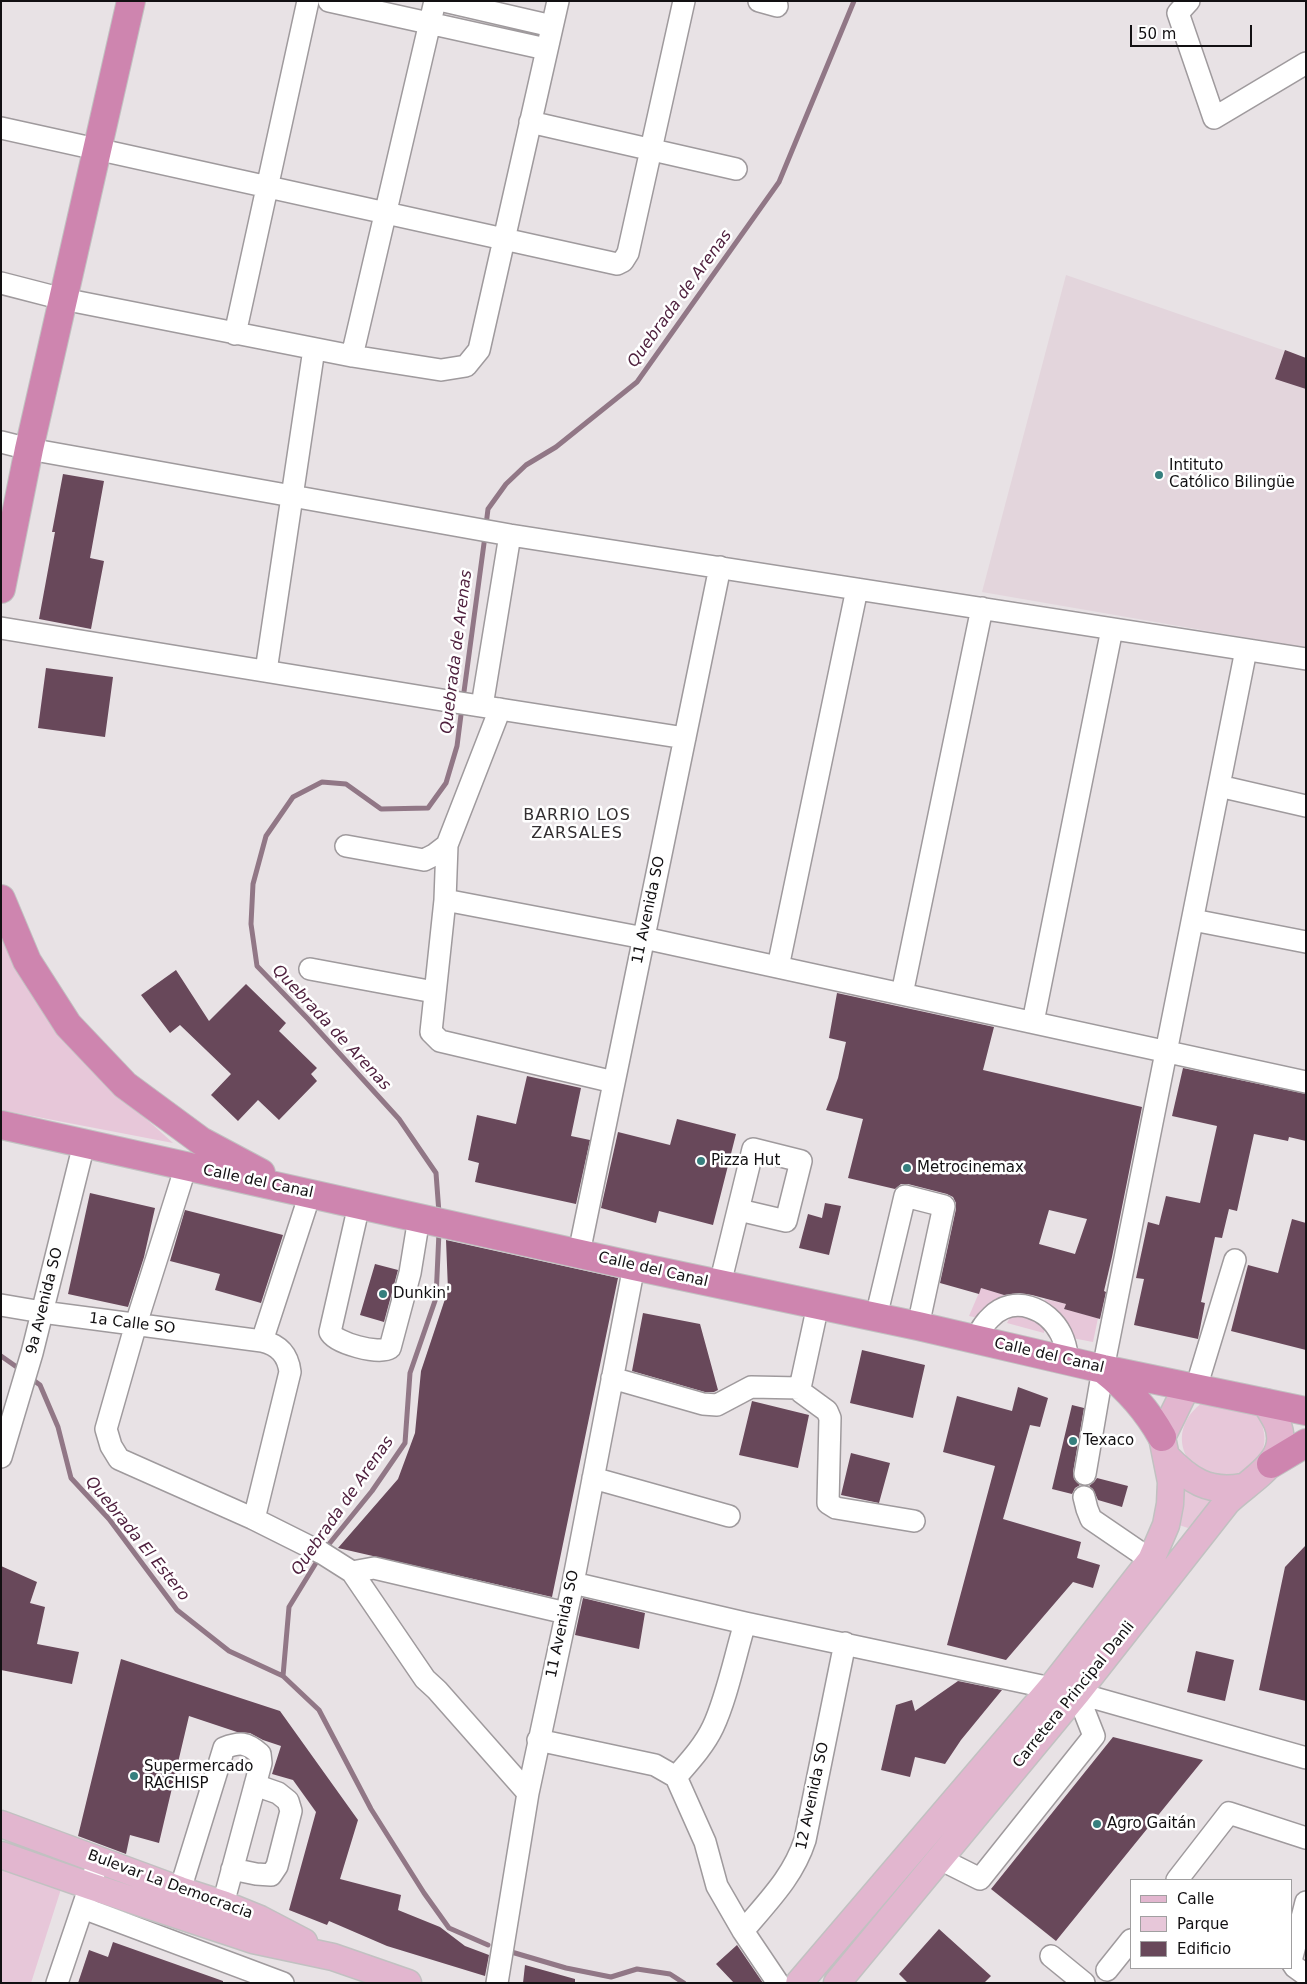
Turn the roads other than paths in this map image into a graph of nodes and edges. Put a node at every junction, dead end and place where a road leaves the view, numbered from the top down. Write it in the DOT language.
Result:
graph roads {
  1 [pos="131,1"];
  2 [pos="308,1"];
  3 [pos="329,1"];
  4 [pos="435,1"];
  5 [pos="444,1"];
  6 [pos="558,1"];
  7 [pos="684,1"];
  8 [pos="1190,1"];
  9 [pos="430,24"];
  10 [pos="552,26"];
  11 [pos="546,49"];
  12 [pos="1306,63"];
  13 [pos="530,122"];
  14 [pos="1,128"];
  15 [pos="97,150"];
  16 [pos="650,150"];
  17 [pos="736,169"];
  18 [pos="268,187"];
  19 [pos="384,212"];
  20 [pos="504,240"];
  21 [pos="1,283"];
  22 [pos="64,299"];
  23 [pos="235,334"];
  24 [pos="314,349"];
  25 [pos="352,356"];
  26 [pos="1,442"];
  27 [pos="29,449"];
  28 [pos="292,496"];
  29 [pos="505,534"];
  30 [pos="720,567"];
  31 [pos="1,587"];
  32 [pos="857,589"];
  33 [pos="982,608"];
  34 [pos="1,628"];
  35 [pos="1112,629"];
  36 [pos="1246,650"];
  37 [pos="1306,659"];
  38 [pos="266,671"];
  39 [pos="475,705"];
  40 [pos="685,738"];
  41 [pos="1219,786"];
  42 [pos="1306,806"];
  43 [pos="447,845"];
  44 [pos="346,846"];
  45 [pos="1,899"];
  46 [pos="445,900"];
  47 [pos="1193,920"];
  48 [pos="644,938"];
  49 [pos="1306,942"];
  50 [pos="778,967"];
  51 [pos="310,969"];
  52 [pos="434,992"];
  53 [pos="902,994"];
  54 [pos="1033,1022"];
  55 [pos="1166,1051"];
  56 [pos="614,1082"];
  57 [pos="1306,1082"];
  58 [pos="1,1125"];
  59 [pos="84,1144"];
  60 [pos="186,1166"];
  61 [pos="302,1192"];
  62 [pos="359,1205"];
  63 [pos="739,1210"];
  64 [pos="434,1221"];
  65 [pos="579,1253"];
  66 [pos="1235,1260"];
  67 [pos="634,1266"];
  68 [pos="720,1284"];
  69 [pos="1,1305"];
  70 [pos="818,1305"];
  71 [pos="42,1312"];
  72 [pos="876,1317"];
  73 [pos="136,1324"];
  74 [pos="918,1326"];
  75 [pos="976,1339"];
  76 [pos="262,1340"];
  77 [pos="1068,1360"];
  78 [pos="1103,1369"];
  79 [pos="612,1378"];
  80 [pos="1192,1387"];
  81 [pos="800,1388"];
  82 [pos="1265,1402"];
  83 [pos="1305,1410"];
  84 [pos="1306,1444"];
  85 [pos="1164,1447"];
  86 [pos="1,1457"];
  87 [pos="1271,1464"];
  88 [pos="1085,1474"];
  89 [pos="593,1478"];
  90 [pos="1242,1487"];
  91 [pos="1084,1497"];
  92 [pos="729,1516"];
  93 [pos="254,1519"];
  94 [pos="914,1521"];
  95 [pos="1151,1560"];
  96 [pos="352,1572"];
  97 [pos="573,1583"];
  98 [pos="566,1613"];
  99 [pos="745,1623"];
  100 [pos="845,1644"];
  101 [pos="1051,1688"];
  102 [pos="1078,1693"];
  103 [pos="538,1740"];
  104 [pos="1306,1758"];
  105 [pos="676,1777"];
  106 [pos="255,1785"];
  107 [pos="528,1793"];
  108 [pos="1,1824"];
  109 [pos="1306,1838"];
  110 [pos="1,1855"];
  111 [pos="99,1859"];
  112 [pos="940,1859"];
  113 [pos="232,1869"];
  114 [pos="1178,1879"];
  115 [pos="180,1890"];
  116 [pos="86,1897"];
  117 [pos="1306,1902"];
  118 [pos="222,1904"];
  119 [pos="743,1931"];
  120 [pos="1130,1941"];
  121 [pos="1052,1956"];
  122 [pos="333,1957"];
  123 [pos="1292,1957"];
  124 [pos="1292,1962"];
  125 [pos="1107,1970"];
  126 [pos="1306,1975"];
  127 [pos="847,1979"];
  128 [pos="57,1983"];
  129 [pos="283,1983"];
  130 [pos="408,1983"];
  131 [pos="498,1983"];
  132 [pos="778,1983"];
  133 [pos="799,1983"];
  134 [pos="1084,1983"];
  1 -- 15 [label="highway"];
  2 -- 18 [label="street"];
  3 -- 9 [label="street"];
  4 -- 9 [label="street"];
  5 -- 10 [label="street"];
  6 -- 10 [label="street"];
  7 -- 16 [label="street"];
  8 -- 12 [label="street"];
  9 -- 11 [label="street"];
  9 -- 19 [label="street"];
  10 -- 11 [label="street"];
  11 -- 13 [label="street"];
  13 -- 16 [label="street"];
  13 -- 20 [label="street"];
  14 -- 15 [label="street"];
  15 -- 18 [label="street"];
  15 -- 22 [label="highway"];
  16 -- 17 [label="street"];
  16 -- 20 [label="street"];
  18 -- 19 [label="street"];
  18 -- 23 [label="street"];
  19 -- 20 [label="street"];
  19 -- 25 [label="street"];
  20 -- 25 [label="street"];
  21 -- 22 [label="street"];
  22 -- 23 [label="street"];
  22 -- 27 [label="highway"];
  23 -- 24 [label="street"];
  24 -- 25 [label="street"];
  24 -- 28 [label="street"];
  26 -- 27 [label="street"];
  27 -- 28 [label="street"];
  27 -- 31 [label="highway"];
  28 -- 29 [label="street"];
  28 -- 38 [label="street"];
  29 -- 30 [label="street"];
  29 -- 39 [label="street"];
  30 -- 32 [label="street"];
  30 -- 40 [label="street, 11 Avenida SO"];
  32 -- 33 [label="street"];
  32 -- 50 [label="street"];
  33 -- 35 [label="street"];
  33 -- 53 [label="street"];
  34 -- 38 [label="street"];
  35 -- 36 [label="street"];
  35 -- 54 [label="street"];
  36 -- 37 [label="street"];
  36 -- 41 [label="street"];
  38 -- 39 [label="street"];
  39 -- 40 [label="street"];
  39 -- 43 [label="street"];
  40 -- 48 [label="street, 11 Avenida SO"];
  41 -- 42 [label="street"];
  41 -- 47 [label="street"];
  43 -- 44 [label="street"];
  43 -- 46 [label="street"];
  45 -- 61 [label="highway"];
  46 -- 48 [label="street"];
  46 -- 52 [label="street"];
  47 -- 49 [label="street"];
  47 -- 55 [label="street"];
  48 -- 50 [label="street"];
  48 -- 56 [label="street, 11 Avenida SO"];
  50 -- 53 [label="street"];
  51 -- 52 [label="street"];
  52 -- 56 [label="street"];
  53 -- 54 [label="street"];
  54 -- 55 [label="street"];
  55 -- 57 [label="street"];
  55 -- 78 [label="street"];
  56 -- 65 [label="street, 11 Avenida SO"];
  58 -- 59 [label="highway, Calle del Canal"];
  59 -- 60 [label="highway, Calle del Canal"];
  59 -- 71 [label="street, 9a Avenida SO"];
  60 -- 61 [label="highway, Calle del Canal"];
  60 -- 73 [label="street"];
  61 -- 62 [label="highway, Calle del Canal"];
  61 -- 76 [label="street"];
  62 -- 64 [label="highway, Calle del Canal"];
  62 -- 64 [label="street"];
  63 -- 68 [label="street"];
  64 -- 65 [label="highway, Calle del Canal"];
  65 -- 67 [label="highway, Calle del Canal"];
  66 -- 80 [label="street"];
  67 -- 68 [label="highway, Calle del Canal"];
  67 -- 79 [label="street, 11 Avenida SO"];
  68 -- 70 [label="highway, Calle del Canal"];
  69 -- 71 [label="street, 1a Calle SO"];
  70 -- 72 [label="highway, Calle del Canal"];
  70 -- 81 [label="street"];
  71 -- 73 [label="street, 1a Calle SO"];
  71 -- 86 [label="street, 9a Avenida SO"];
  72 -- 74 [label="highway, Calle del Canal"];
  72 -- 74 [label="street"];
  73 -- 76 [label="street, 1a Calle SO"];
  73 -- 93 [label="street"];
  74 -- 75 [label="highway, Calle del Canal"];
  75 -- 77 [label="highway, Calle del Canal"];
  75 -- 77 [label="street"];
  76 -- 93 [label="street"];
  77 -- 78 [label="highway, Calle del Canal"];
  78 -- 80 [label="highway, Calle del Canal"];
  78 -- 85 [label="highway"];
  78 -- 88 [label="street"];
  79 -- 81 [label="street"];
  79 -- 89 [label="street, 11 Avenida SO"];
  80 -- 82 [label="highway, Calle del Canal"];
  80 -- 85 [label="main road"];
  81 -- 94 [label="street"];
  82 -- 83 [label="highway, Calle del Canal"];
  82 -- 87 [label="main road, Carretera Principal Danli"];
  84 -- 87 [label="highway"];
  85 -- 90 [label="main road"];
  85 -- 95 [label="main road, Carretera Principal Danli"];
  87 -- 90 [label="main road, Carretera Principal Danli"];
  89 -- 92 [label="street"];
  89 -- 97 [label="street, 11 Avenida SO"];
  90 -- 102 [label="main road, Carretera Principal Danli"];
  91 -- 95 [label="street"];
  93 -- 96 [label="street"];
  95 -- 101 [label="main road, Carretera Principal Danli"];
  96 -- 98 [label="street"];
  96 -- 107 [label="street"];
  97 -- 98 [label="street, 11 Avenida SO"];
  97 -- 99 [label="street"];
  98 -- 103 [label="street, 11 Avenida SO"];
  99 -- 100 [label="street"];
  99 -- 105 [label="street"];
  100 -- 101 [label="street"];
  100 -- 119 [label="street, 12 Avenida SO"];
  101 -- 133 [label="main road, Carretera Principal Danli"];
  102 -- 104 [label="street"];
  102 -- 112 [label="main road, Carretera Principal Danli"];
  102 -- 112 [label="street"];
  103 -- 105 [label="street"];
  103 -- 107 [label="street, 11 Avenida SO"];
  105 -- 119 [label="street"];
  106 -- 113 [label="street"];
  106 -- 113 [label="street"];
  106 -- 115 [label="street"];
  107 -- 131 [label="street, 11 Avenida SO"];
  108 -- 111 [label="main road, Bulevar La Democracia"];
  109 -- 114 [label="street"];
  110 -- 116 [label="main road, Bulevar La Democracia"];
  111 -- 115 [label="main road, Bulevar La Democracia"];
  111 -- 116 [label="street"];
  112 -- 127 [label="main road, Carretera Principal Danli"];
  113 -- 118 [label="street"];
  115 -- 118 [label="main road, Bulevar La Democracia"];
  116 -- 122 [label="main road, Bulevar La Democracia"];
  116 -- 128 [label="street"];
  116 -- 129 [label="street"];
  117 -- 123 [label="street"];
  118 -- 122 [label="main road, Bulevar La Democracia"];
  119 -- 132 [label="street"];
  120 -- 125 [label="street"];
  121 -- 134 [label="street"];
  122 -- 130 [label="main road, Bulevar La Democracia"];
  124 -- 126 [label="street"];
}
